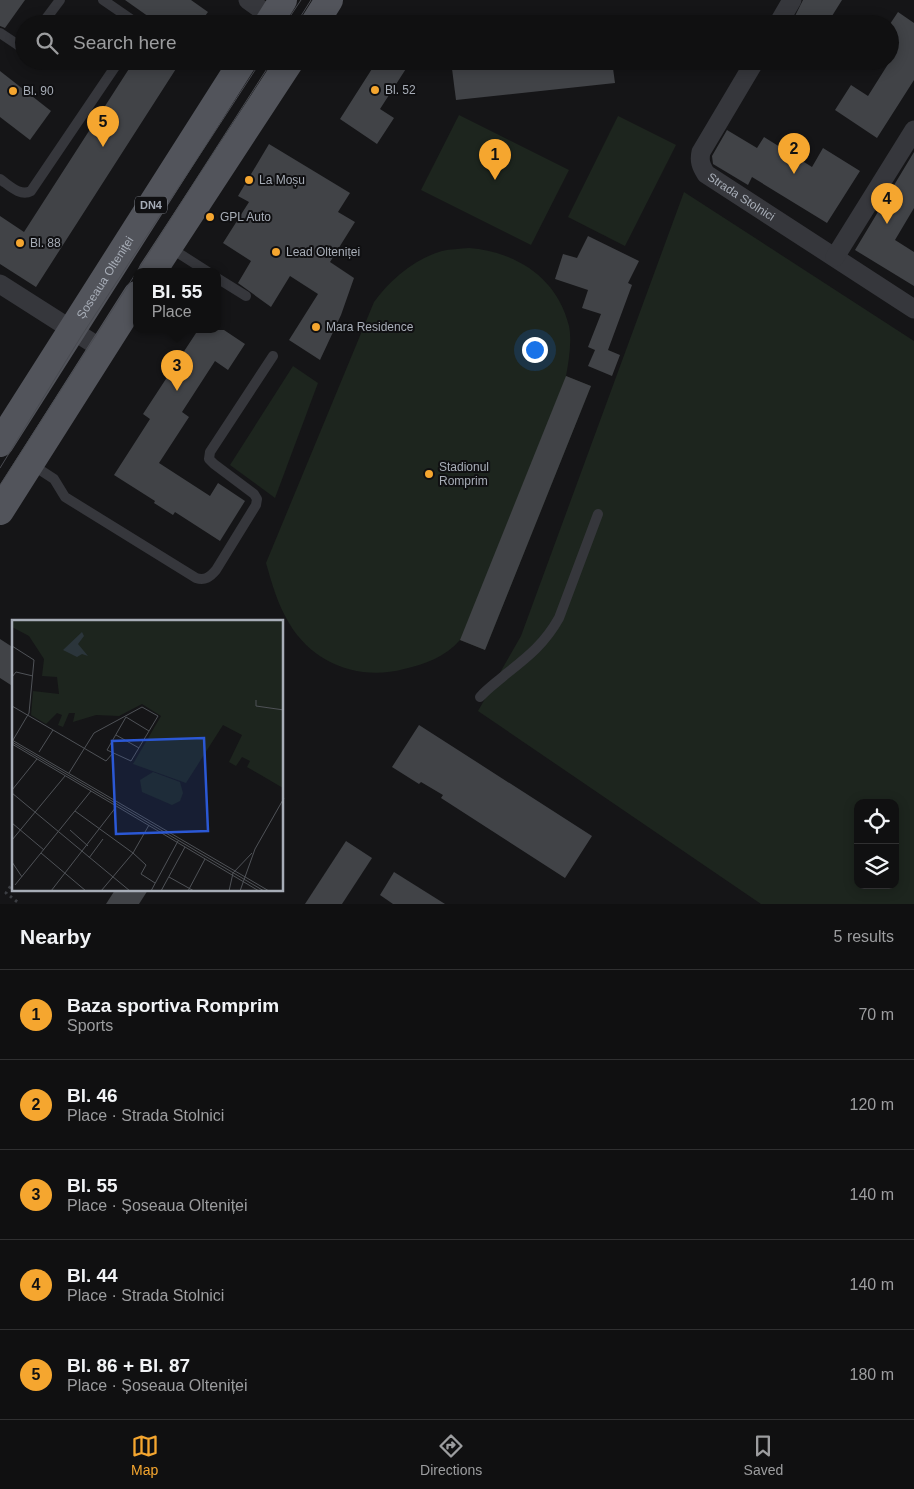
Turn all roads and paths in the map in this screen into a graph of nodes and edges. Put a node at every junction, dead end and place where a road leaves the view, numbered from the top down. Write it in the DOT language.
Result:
graph roads {
  1 [pos="60,0"];
  2 [pos="103,0"];
  3 [pos="248,0"];
  4 [pos="330,0"];
  5 [pos="791,0"];
  6 [pos="49,15"];
  7 [pos="125,15"];
  8 [pos="274,15"];
  9 [pos="320,15"];
  10 [pos="783,15"];
  11 [pos="0,33"];
  12 [pos="15,43"];
  13 [pos="113,70"];
  14 [pos="238,70"];
  15 [pos="284,70"];
  16 [pos="750,70"];
  17 [pos="914,130"];
  18 [pos="0,179"];
  19 [pos="169,247"];
  20 [pos="835,257"];
  21 [pos="155,268"];
  22 [pos="202,268"];
  23 [pos="221,280"];
  24 [pos="0,284"];
  25 [pos="246,296"];
  26 [pos="133,302"];
  27 [pos="914,309"];
  28 [pos="72,329"];
  29 [pos="102,349"];
  30 [pos="273,356"];
  31 [pos="0,443"];
  32 [pos="30,463"];
  33 [pos="0,511"];
  34 [pos="598,514"];
  35 [pos="480,697"];
  36 [pos="12,884"];
  37 [pos="20,904"];
  1 -- 6 [label="lane"];
  2 -- 7 [label="lane"];
  3 -- 8 [label="street"];
  4 -- 9 [label="main road"];
  5 -- 10 [label="street"];
  11 -- 12 [label="lane"];
  13 -- 18 [label="lane"];
  14 -- 28 [label="main road, Șoseaua Olteniței / DN4"];
  15 -- 19 [label="main road"];
  16 -- 20 [label="street, Strada Stolnici"];
  17 -- 20 [label="street"];
  19 -- 21 [label="main road"];
  19 -- 22 [label="lane"];
  20 -- 27 [label="street, Strada Stolnici"];
  23 -- 25 [label="lane"];
  24 -- 28 [label="street"];
  26 -- 29 [label="main road"];
  28 -- 29 [label="street"];
  28 -- 31 [label="main road, Șoseaua Olteniței / DN4"];
  29 -- 32 [label="main road"];
  30 -- 32 [label="lane"];
  32 -- 33 [label="main road"];
  34 -- 35 [label="lane"];
  36 -- 37 [label="path"];
}
